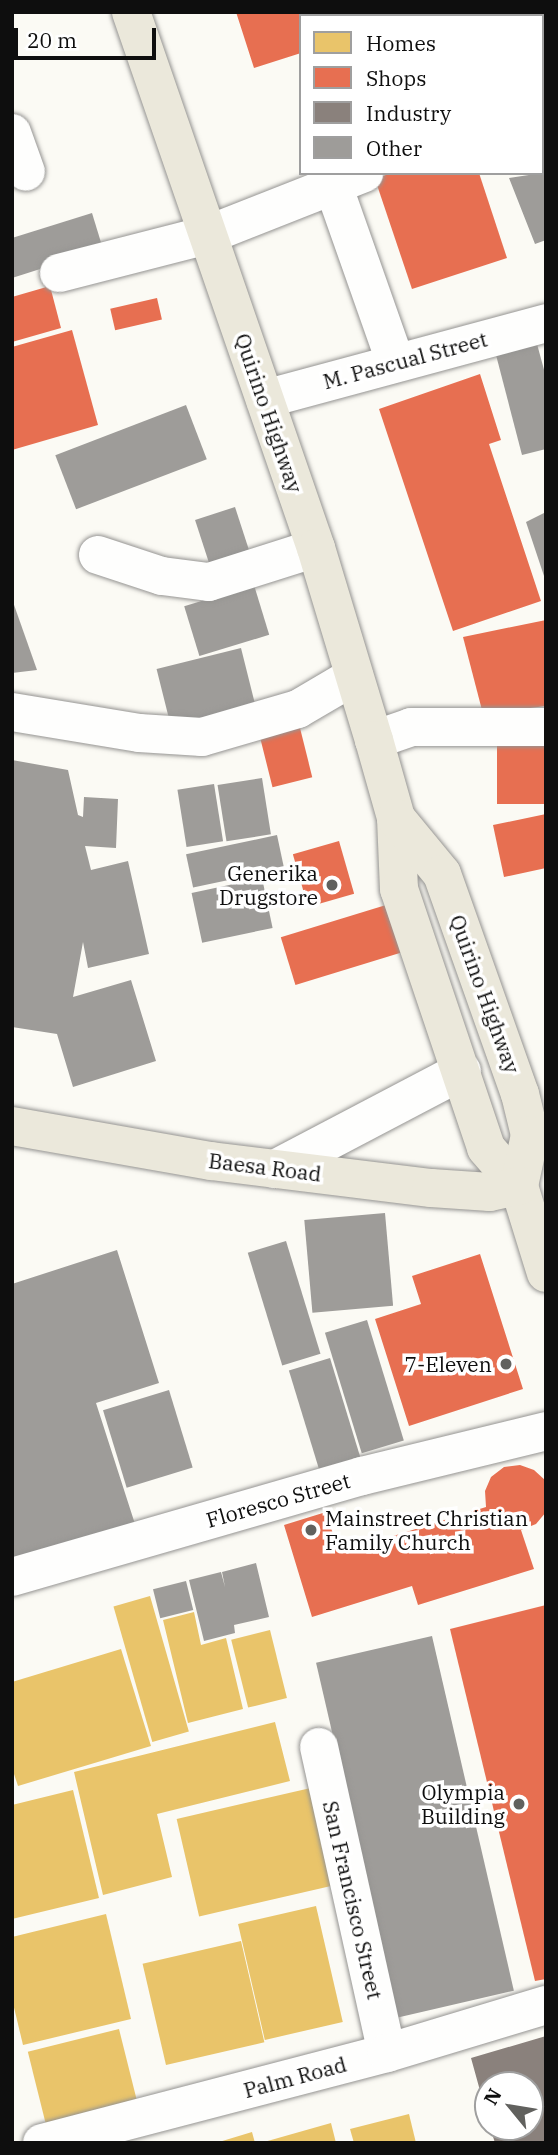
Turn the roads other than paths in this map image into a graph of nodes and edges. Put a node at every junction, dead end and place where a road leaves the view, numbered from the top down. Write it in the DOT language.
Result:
graph roads {
  1 [pos="131,12"];
  2 [pos="12,133"];
  3 [pos="26,172"];
  4 [pos="348,179"];
  5 [pos="207,235"];
  6 [pos="59,273"];
  7 [pos="546,323"];
  8 [pos="395,361"];
  9 [pos="265,399"];
  10 [pos="316,548"];
  11 [pos="98,555"];
  12 [pos="355,676"];
  13 [pos="12,712"];
  14 [pos="546,727"];
  15 [pos="374,740"];
  16 [pos="396,818"];
  17 [pos="462,1071"];
  18 [pos="12,1126"];
  19 [pos="538,1133"];
  20 [pos="486,1148"];
  21 [pos="275,1169"];
  22 [pos="519,1186"];
  23 [pos="546,1273"];
  24 [pos="546,1432"];
  25 [pos="12,1577"];
  26 [pos="318,1746"];
  27 [pos="546,2005"];
  28 [pos="387,2053"];
  29 [pos="42,2143"];
  1 -- 5 [label="main road, Quirino Highway"];
  2 -- 3 [label="street"];
  4 -- 5 [label="street"];
  4 -- 8 [label="street"];
  5 -- 6 [label="street"];
  5 -- 9 [label="main road, Quirino Highway"];
  7 -- 8 [label="street, M. Pascual Street"];
  8 -- 9 [label="street, M. Pascual Street"];
  9 -- 10 [label="main road, Quirino Highway"];
  10 -- 11 [label="street"];
  10 -- 12 [label="main road, Quirino Highway"];
  12 -- 13 [label="street"];
  12 -- 15 [label="main road, Quirino Highway"];
  14 -- 15 [label="street"];
  15 -- 16 [label="main road, Quirino Highway"];
  16 -- 17 [label="main road, Quirino Highway"];
  16 -- 19 [label="main road, Quirino Highway"];
  17 -- 20 [label="main road, Quirino Highway"];
  17 -- 21 [label="street"];
  18 -- 21 [label="main road, Baesa Road"];
  19 -- 20 [label="street"];
  19 -- 22 [label="main road, Quirino Highway"];
  20 -- 22 [label="main road, Quirino Highway"];
  21 -- 22 [label="main road, Baesa Road"];
  22 -- 23 [label="main road, Quirino Highway"];
  24 -- 25 [label="street, Floresco Street"];
  26 -- 28 [label="street, San Francisco Street"];
  27 -- 28 [label="street, Palm Road"];
  28 -- 29 [label="street, Palm Road"];
}
